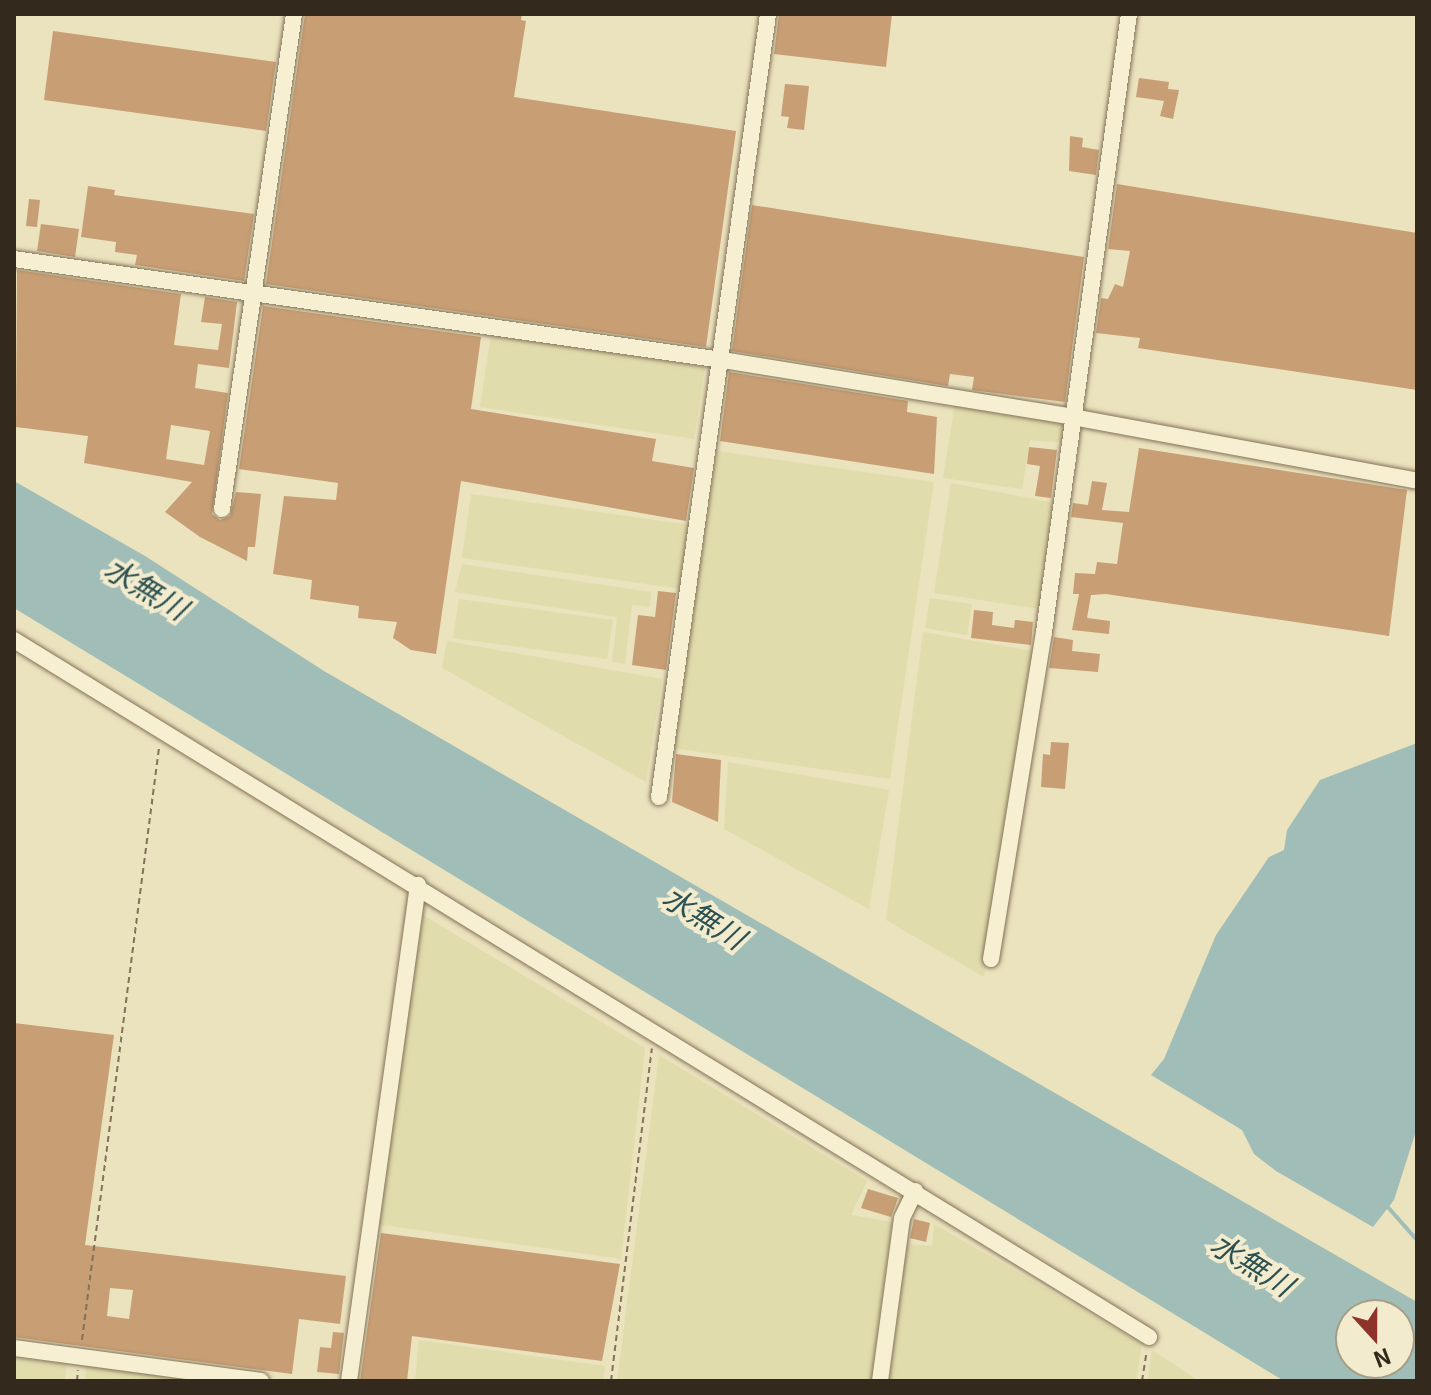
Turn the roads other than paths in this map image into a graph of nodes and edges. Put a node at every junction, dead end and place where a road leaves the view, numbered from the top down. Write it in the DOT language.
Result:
graph roads {
  1 [pos="294,14"];
  2 [pos="768,14"];
  3 [pos="1129,14"];
  4 [pos="14,259"];
  5 [pos="254,292"];
  6 [pos="722,360"];
  7 [pos="1073,417"];
  8 [pos="1417,481"];
  9 [pos="222,509"];
  10 [pos="14,640"];
  11 [pos="659,797"];
  12 [pos="418,885"];
  13 [pos="991,959"];
  14 [pos="915,1191"];
  15 [pos="1149,1337"];
  16 [pos="14,1348"];
  17 [pos="261,1381"];
  18 [pos="349,1381"];
  19 [pos="880,1381"];
  1 -- 5 [label="street"];
  2 -- 6 [label="street"];
  3 -- 7 [label="street"];
  4 -- 5 [label="street"];
  5 -- 6 [label="street"];
  5 -- 9 [label="street"];
  6 -- 7 [label="street"];
  6 -- 11 [label="street"];
  7 -- 8 [label="street"];
  7 -- 13 [label="street"];
  10 -- 12 [label="street"];
  12 -- 14 [label="street"];
  12 -- 18 [label="street"];
  14 -- 15 [label="street"];
  14 -- 19 [label="street"];
  16 -- 17 [label="street"];
}
